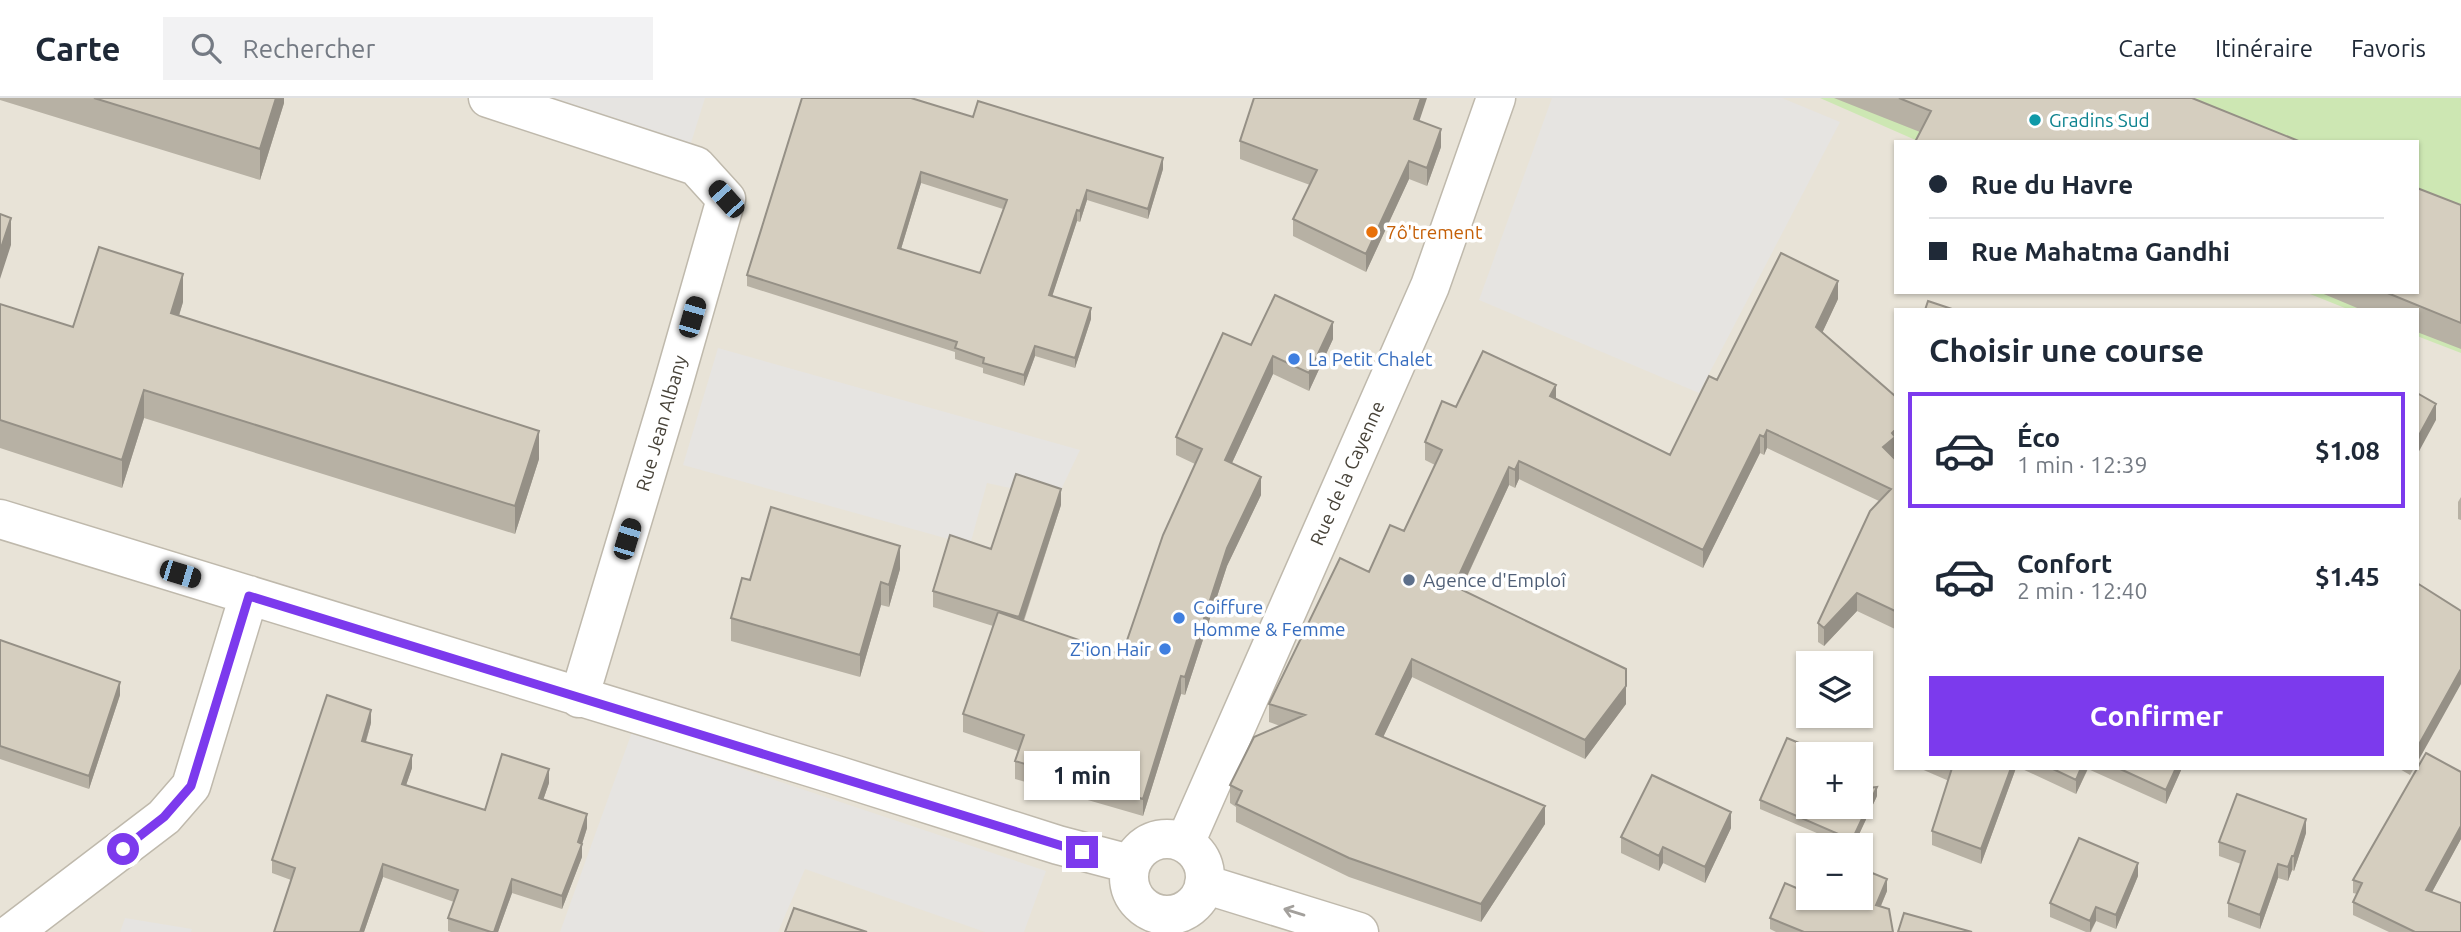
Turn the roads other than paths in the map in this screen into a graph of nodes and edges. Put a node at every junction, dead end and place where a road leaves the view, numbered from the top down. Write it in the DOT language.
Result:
graph roads {
  1 [pos="488,98"];
  2 [pos="1496,98"];
  3 [pos="0,519"];
  4 [pos="249,596"];
  5 [pos="579,698"];
  6 [pos="1185,843"];
  7 [pos="1130,864"];
  8 [pos="1204,884"];
  9 [pos="1150,923"];
  10 [pos="13,932"];
  11 [pos="1359,932"];
  1 -- 5 [label="street, Rue Jean Albany"];
  2 -- 6 [label="street, Rue de la Cayenne"];
  3 -- 4 [label="street"];
  4 -- 5 [label="street"];
  4 -- 10 [label="street"];
  5 -- 7 [label="street"];
  6 -- 7 [label="street"];
  6 -- 8 [label="street"];
  7 -- 9 [label="street"];
  8 -- 9 [label="street"];
  11 -- 8 [label="street, one-way"];
}
